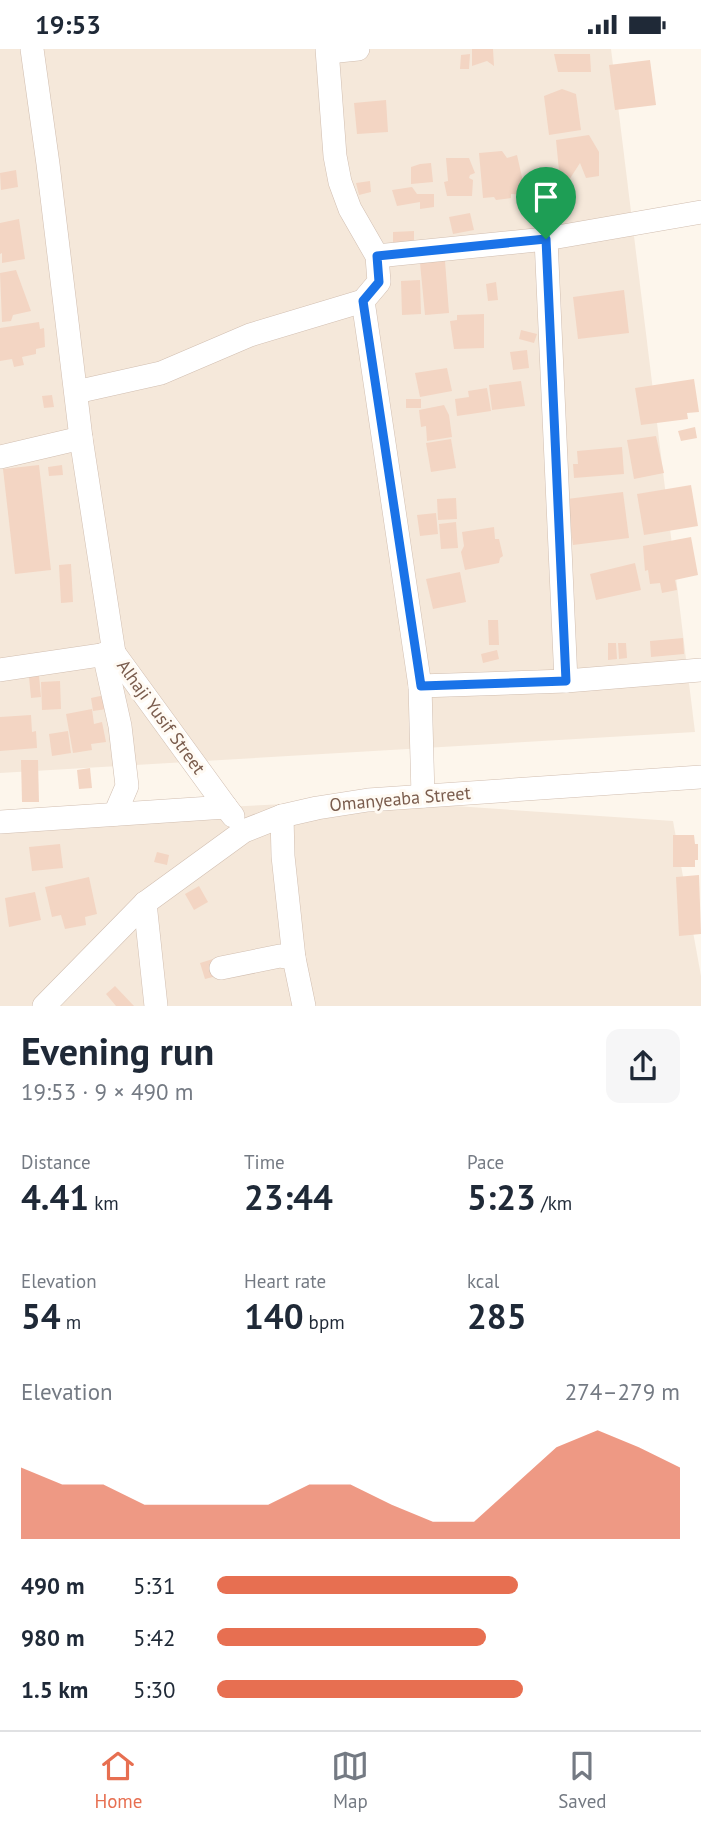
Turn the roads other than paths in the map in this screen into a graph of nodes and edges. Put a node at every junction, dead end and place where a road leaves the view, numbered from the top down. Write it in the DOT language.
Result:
graph roads {
  1 [pos="32,49"];
  2 [pos="358,49"];
  3 [pos="327,50"];
  4 [pos="701,212"];
  5 [pos="546,239"];
  6 [pos="377,256"];
  7 [pos="363,301"];
  8 [pos="76,392"];
  9 [pos="80,438"];
  10 [pos="0,457"];
  11 [pos="109,653"];
  12 [pos="0,670"];
  13 [pos="701,670"];
  14 [pos="566,681"];
  15 [pos="421,686"];
  16 [pos="701,777"];
  17 [pos="423,796"];
  18 [pos="226,807"];
  19 [pos="115,814"];
  20 [pos="282,816"];
  21 [pos="0,822"];
  22 [pos="244,831"];
  23 [pos="145,903"];
  24 [pos="294,958"];
  25 [pos="221,968"];
  26 [pos="44,1006"];
  27 [pos="156,1006"];
  28 [pos="304,1006"];
  1 -- 8 [label="street"];
  2 -- 3 [label="street"];
  3 -- 6 [label="street"];
  4 -- 5 [label="street"];
  5 -- 6 [label="street"];
  5 -- 14 [label="street"];
  6 -- 7 [label="street"];
  7 -- 8 [label="street"];
  7 -- 15 [label="street"];
  8 -- 9 [label="street"];
  9 -- 10 [label="street"];
  9 -- 11 [label="street"];
  11 -- 12 [label="street, Alhaji Yusif Street"];
  11 -- 18 [label="street, Alhaji Yusif Street"];
  11 -- 19 [label="street"];
  13 -- 14 [label="street"];
  14 -- 15 [label="street"];
  15 -- 17 [label="street"];
  16 -- 17 [label="street, Omanyeaba Street"];
  17 -- 20 [label="street, Omanyeaba Street"];
  18 -- 19 [label="street"];
  18 -- 22 [label="street, Alhaji Yusif Street"];
  19 -- 21 [label="street"];
  20 -- 22 [label="street, Omanyeaba Street"];
  20 -- 24 [label="street"];
  22 -- 23 [label="street, Omanyeaba Street"];
  23 -- 26 [label="street, Omanyeaba Street"];
  23 -- 27 [label="street"];
  24 -- 25 [label="street"];
  24 -- 28 [label="street"];
}
